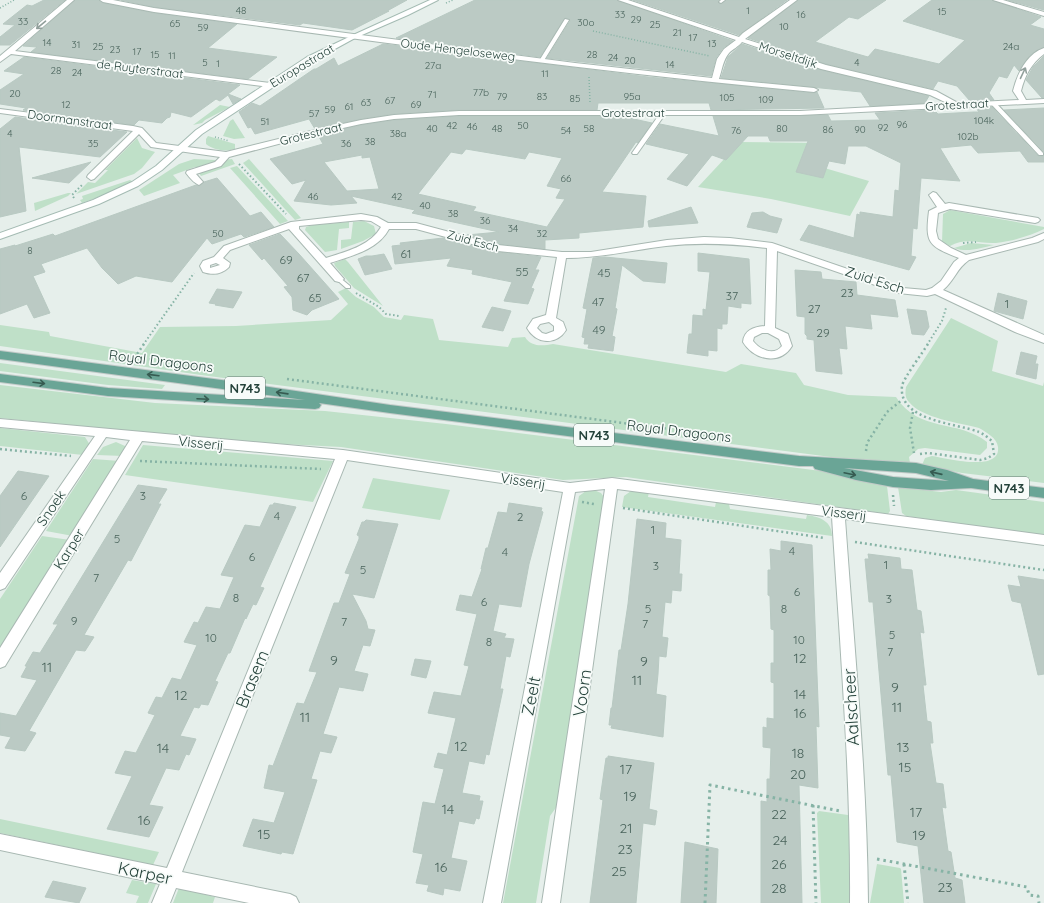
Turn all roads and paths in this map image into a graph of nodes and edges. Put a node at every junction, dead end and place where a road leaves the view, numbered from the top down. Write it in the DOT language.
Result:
graph roads {
  1 [pos="14,0"];
  2 [pos="71,0"];
  3 [pos="103,0"];
  4 [pos="435,0"];
  5 [pos="621,0"];
  6 [pos="794,0"];
  7 [pos="996,0"];
  8 [pos="0,8"];
  9 [pos="1044,14"];
  10 [pos="567,20"];
  11 [pos="593,31"];
  12 [pos="353,37"];
  13 [pos="740,40"];
  14 [pos="1044,50"];
  15 [pos="9,52"];
  16 [pos="722,58"];
  17 [pos="0,60"];
  18 [pos="541,61"];
  19 [pos="589,67"];
  20 [pos="715,81"];
  21 [pos="270,85"];
  22 [pos="814,90"];
  23 [pos="1044,101"];
  24 [pos="1024,102"];
  25 [pos="994,104"];
  26 [pos="957,105"];
  27 [pos="0,111"];
  28 [pos="590,113"];
  29 [pos="663,113"];
  30 [pos="139,130"];
  31 [pos="179,149"];
  32 [pos="635,153"];
  33 [pos="1041,154"];
  34 [pos="226,155"];
  35 [pos="241,166"];
  36 [pos="91,177"];
  37 [pos="198,182"];
  38 [pos="933,195"];
  39 [pos="74,198"];
  40 [pos="943,208"];
  41 [pos="54,217"];
  42 [pos="1035,220"];
  43 [pos="294,224"];
  44 [pos="386,226"];
  45 [pos="0,231"];
  46 [pos="0,236"];
  47 [pos="1044,236"];
  48 [pos="772,246"];
  49 [pos="562,255"];
  50 [pos="966,258"];
  51 [pos="324,262"];
  52 [pos="205,268"];
  53 [pos="339,279"];
  54 [pos="348,287"];
  55 [pos="936,290"];
  56 [pos="399,316"];
  57 [pos="550,319"];
  58 [pos="770,330"];
  59 [pos="1044,339"];
  60 [pos="0,356"];
  61 [pos="157,360"];
  62 [pos="0,378"];
  63 [pos="281,378"];
  64 [pos="902,400"];
  65 [pos="390,409"];
  66 [pos="913,412"];
  67 [pos="0,423"];
  68 [pos="676,430"];
  69 [pos="102,433"];
  70 [pos="138,436"];
  71 [pos="0,448"];
  72 [pos="865,452"];
  73 [pos="343,455"];
  74 [pos="86,457"];
  75 [pos="123,460"];
  76 [pos="799,461"];
  77 [pos="916,464"];
  78 [pos="337,469"];
  79 [pos="891,482"];
  80 [pos="612,483"];
  81 [pos="973,484"];
  82 [pos="1044,493"];
  83 [pos="569,494"];
  84 [pos="609,506"];
  85 [pos="838,512"];
  86 [pos="895,519"];
  87 [pos="840,540"];
  88 [pos="1044,540"];
  89 [pos="1044,570"];
  90 [pos="0,584"];
  91 [pos="0,661"];
  92 [pos="812,805"];
  93 [pos="856,814"];
  94 [pos="0,842"];
  95 [pos="858,855"];
  96 [pos="904,864"];
  97 [pos="171,878"];
  98 [pos="161,903"];
  99 [pos="290,903"];
  100 [pos="492,903"];
  101 [pos="552,903"];
  102 [pos="705,903"];
  103 [pos="816,903"];
  104 [pos="859,903"];
  105 [pos="908,903"];
  106 [pos="1039,903"];
  1 -- 8 [label="path"];
  2 -- 15 [label="street, one-way"];
  3 -- 12 [label="street, Oude Hengeloseweg"];
  4 -- 12 [label="street, Europastraat"];
  5 -- 13 [label="street, Morseltdijk"];
  6 -- 13 [label="street"];
  7 -- 9 [label="street"];
  10 -- 18 [label="lane"];
  11 -- 16 [label="path"];
  12 -- 18 [label="street, Oude Hengeloseweg"];
  12 -- 21 [label="street, Europastraat"];
  13 -- 16 [label="street"];
  13 -- 26 [label="street, Morseltdijk"];
  24 -- 14 [label="street, one-way"];
  15 -- 17 [label="street"];
  15 -- 21 [label="street, de Ruyterstraat"];
  16 -- 20 [label="street"];
  18 -- 19 [label="street, Oude Hengeloseweg"];
  19 -- 20 [label="street, Oude Hengeloseweg"];
  19 -- 28 [label="path"];
  20 -- 22 [label="street, Oude Hengeloseweg"];
  21 -- 31 [label="street, Europastraat"];
  23 -- 24 [label="street, Grotestraat"];
  24 -- 25 [label="street, Grotestraat"];
  25 -- 26 [label="street, Grotestraat"];
  25 -- 33 [label="lane"];
  26 -- 29 [label="street, Grotestraat"];
  27 -- 30 [label="street, Doormanstraat"];
  28 -- 29 [label="street, Grotestraat"];
  28 -- 34 [label="street, Grotestraat"];
  29 -- 32 [label="lane"];
  30 -- 31 [label="street, Grotestraat"];
  30 -- 36 [label="street"];
  31 -- 34 [label="street, Grotestraat"];
  31 -- 41 [label="street"];
  34 -- 37 [label="street, Grotestraat"];
  35 -- 43 [label="path"];
  36 -- 39 [label="path"];
  38 -- 40 [label="street"];
  40 -- 42 [label="street"];
  40 -- 50 [label="street"];
  41 -- 45 [label="street"];
  41 -- 46 [label="street"];
  43 -- 44 [label="street, Zuid Esch"];
  43 -- 51 [label="street"];
  43 -- 52 [label="street, Zuid Esch"];
  44 -- 49 [label="street, Zuid Esch"];
  44 -- 51 [label="street"];
  47 -- 50 [label="street"];
  48 -- 49 [label="street, Zuid Esch"];
  48 -- 55 [label="street, Zuid Esch"];
  48 -- 58 [label="street"];
  49 -- 57 [label="street"];
  50 -- 55 [label="street"];
  51 -- 53 [label="street"];
  52 -- 61 [label="path"];
  53 -- 54 [label="lane"];
  54 -- 56 [label="path"];
  55 -- 59 [label="street"];
  55 -- 64 [label="path"];
  65 -- 60 [label="main road, Royal Dragoons / N743, one-way"];
  62 -- 65 [label="main road, Royal Dragoons / N743, one-way"];
  63 -- 68 [label="path"];
  64 -- 66 [label="path"];
  64 -- 72 [label="path"];
  65 -- 76 [label="main road, Royal Dragoons / N743"];
  66 -- 77 [label="path"];
  66 -- 77 [label="path"];
  67 -- 69 [label="street, Visserij"];
  69 -- 70 [label="street, Visserij"];
  69 -- 74 [label="street, Snoek"];
  70 -- 73 [label="street, Visserij"];
  70 -- 75 [label="street, Karper"];
  71 -- 74 [label="path"];
  73 -- 78 [label="street, Brasem"];
  73 -- 83 [label="street, Visserij"];
  74 -- 90 [label="street, Snoek"];
  75 -- 78 [label="path"];
  75 -- 91 [label="street, Karper"];
  76 -- 77 [label="main road, Royal Dragoons / N743"];
  76 -- 79 [label="main road, Royal Dragoons / N743, one-way"];
  81 -- 77 [label="main road, Royal Dragoons / N743, one-way"];
  78 -- 97 [label="street, Brasem"];
  79 -- 81 [label="main road, Royal Dragoons / N743"];
  79 -- 86 [label="path"];
  80 -- 83 [label="street, Visserij"];
  80 -- 84 [label="street, Voorn"];
  80 -- 85 [label="street, Visserij"];
  81 -- 82 [label="main road, Royal Dragoons / N743"];
  83 -- 84 [label="path"];
  83 -- 100 [label="street, Zeelt"];
  84 -- 87 [label="path"];
  84 -- 101 [label="street, Voorn"];
  85 -- 86 [label="street, Visserij"];
  85 -- 87 [label="street, Aalscheer"];
  86 -- 88 [label="street, Visserij"];
  87 -- 89 [label="path"];
  87 -- 93 [label="street, Aalscheer"];
  92 -- 93 [label="path"];
  92 -- 102 [label="path"];
  92 -- 103 [label="path"];
  93 -- 95 [label="street, Aalscheer"];
  94 -- 97 [label="street, Karper"];
  95 -- 96 [label="path"];
  95 -- 104 [label="street, Aalscheer"];
  96 -- 105 [label="path"];
  96 -- 106 [label="path"];
  97 -- 98 [label="street, Brasem"];
  97 -- 99 [label="street, Karper"];
}
